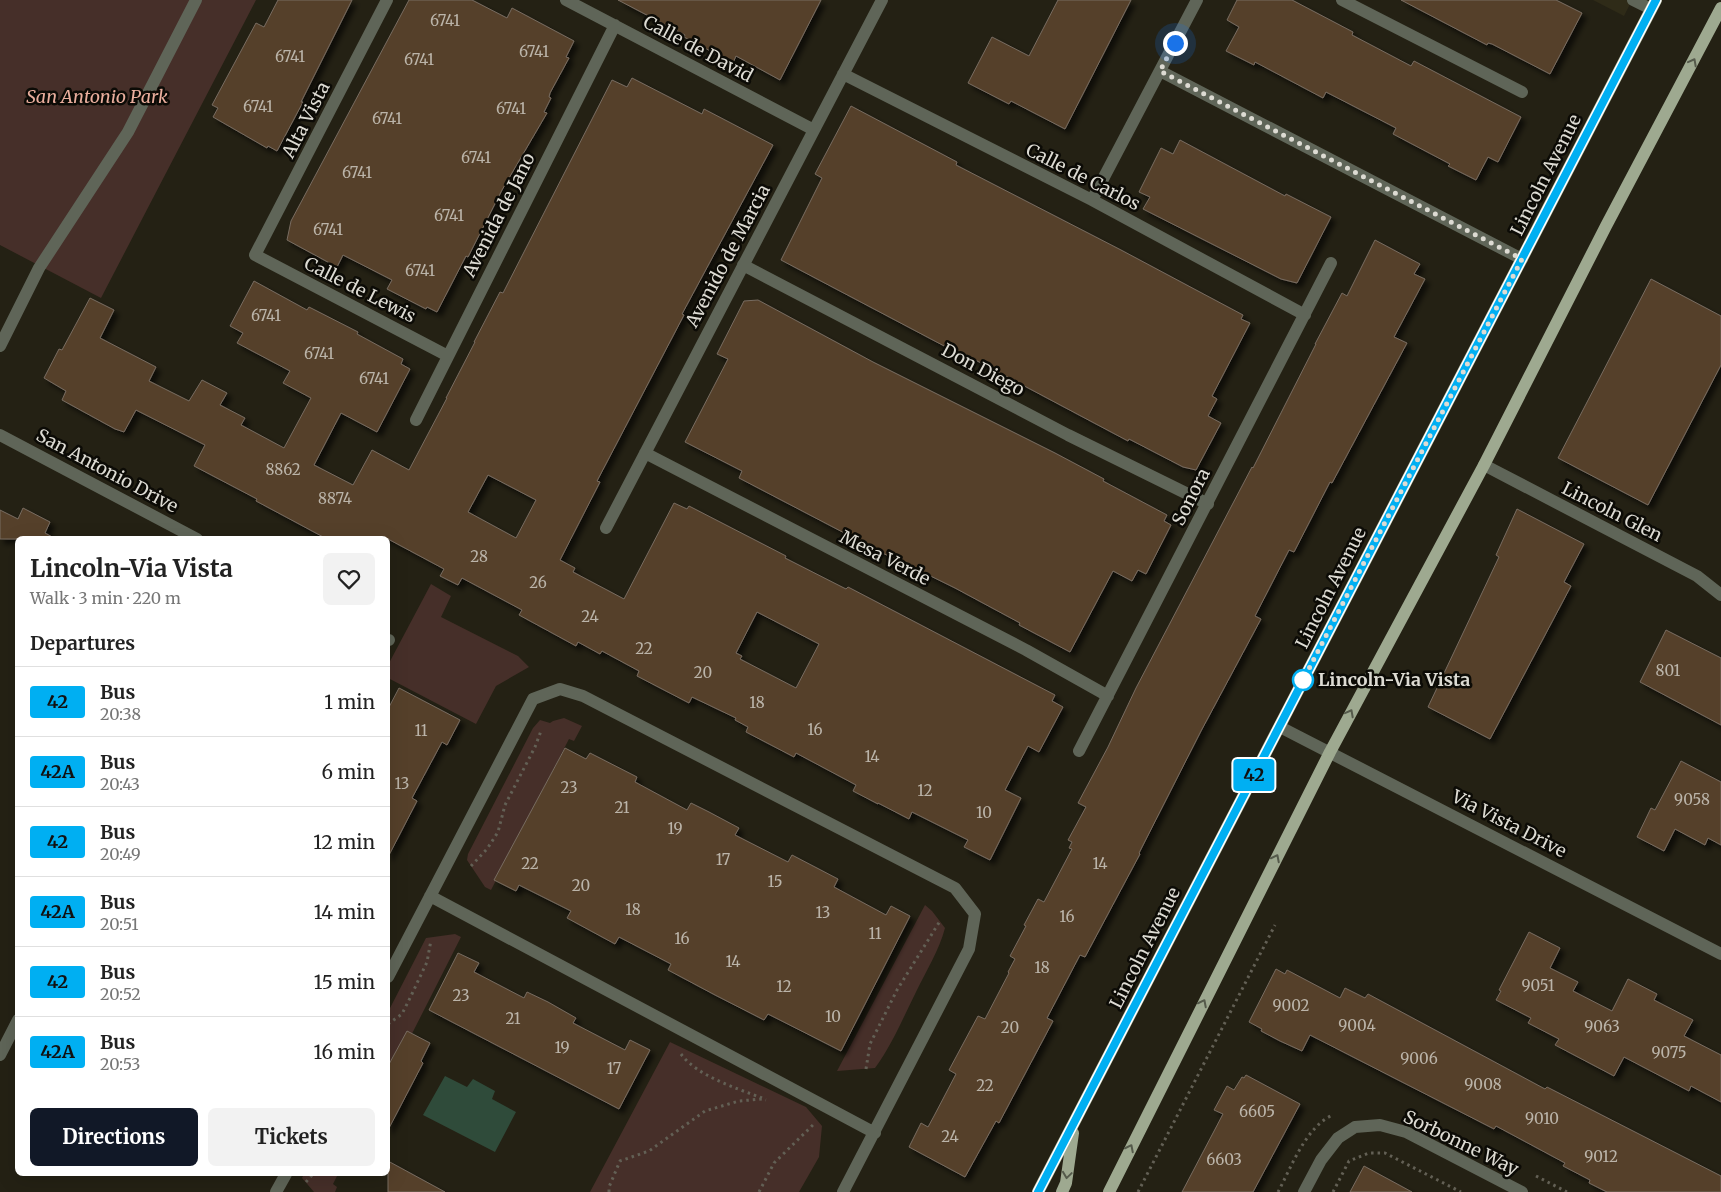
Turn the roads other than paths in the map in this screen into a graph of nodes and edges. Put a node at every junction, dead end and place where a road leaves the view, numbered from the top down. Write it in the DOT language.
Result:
graph roads {
  1 [pos="196,0"];
  2 [pos="387,0"];
  3 [pos="566,0"];
  4 [pos="882,0"];
  5 [pos="1197,0"];
  6 [pos="1342,0"];
  7 [pos="1633,0"];
  8 [pos="1654,5"];
  9 [pos="1721,8"];
  10 [pos="614,25"];
  11 [pos="1160,71"];
  12 [pos="843,74"];
  13 [pos="1522,92"];
  14 [pos="814,130"];
  15 [pos="1092,200"];
  16 [pos="255,255"];
  17 [pos="1522,259"];
  18 [pos="1331,263"];
  19 [pos="743,265"];
  20 [pos="1305,315"];
  21 [pos="0,346"];
  22 [pos="448,356"];
  23 [pos="416,420"];
  24 [pos="0,435"];
  25 [pos="645,453"];
  26 [pos="1484,465"];
  27 [pos="1208,504"];
  28 [pos="606,528"];
  29 [pos="191,536"];
  30 [pos="1721,595"];
  31 [pos="1108,696"];
  32 [pos="1280,727"];
  33 [pos="1079,751"];
  34 [pos="1330,752"];
  35 [pos="430,896"];
  36 [pos="1721,954"];
  37 [pos="390,973"];
  38 [pos="15,1026"];
  39 [pos="0,1055"];
  40 [pos="1074,1123"];
  41 [pos="875,1133"];
  42 [pos="285,1176"];
  43 [pos="276,1192"];
  44 [pos="844,1192"];
  45 [pos="1038,1192"];
  46 [pos="1062,1192"];
  47 [pos="1109,1192"];
  48 [pos="1304,1192"];
  49 [pos="1522,1192"];
  1 -- 21 [label="street"];
  2 -- 16 [label="street, Alta Vista"];
  3 -- 10 [label="street, Calle de David"];
  4 -- 12 [label="street, Avenido de Marcia"];
  5 -- 11 [label="street"];
  6 -- 13 [label="street"];
  7 -- 8 [label="street"];
  8 -- 17 [label="main road, Lincoln Avenue"];
  26 -- 9 [label="main road, one-way"];
  10 -- 14 [label="street, Calle de David"];
  10 -- 22 [label="street, Avenida de Jano"];
  11 -- 15 [label="street"];
  11 -- 17 [label="street"];
  12 -- 14 [label="street, Avenido de Marcia"];
  12 -- 15 [label="street, Calle de Carlos"];
  14 -- 19 [label="street, Avenido de Marcia"];
  15 -- 20 [label="street, Calle de Carlos"];
  16 -- 22 [label="street, Calle de Lewis"];
  17 -- 32 [label="main road, Lincoln Avenue"];
  18 -- 20 [label="street, Sonora"];
  19 -- 25 [label="street, Avenido de Marcia"];
  19 -- 27 [label="street, Don Diego"];
  20 -- 27 [label="street, Sonora"];
  22 -- 23 [label="street, Avenida de Jano"];
  24 -- 29 [label="street, San Antonio Drive"];
  25 -- 28 [label="street, Avenido de Marcia"];
  25 -- 31 [label="street, Mesa Verde"];
  26 -- 30 [label="street, Lincoln Glen"];
  34 -- 26 [label="main road, one-way"];
  27 -- 31 [label="street, Sonora"];
  31 -- 33 [label="street, Sonora"];
  32 -- 34 [label="street, Via Vista Drive"];
  32 -- 40 [label="main road, Lincoln Avenue"];
  34 -- 36 [label="street, Via Vista Drive"];
  47 -- 34 [label="main road, one-way"];
  35 -- 37 [label="street"];
  35 -- 41 [label="street"];
  35 -- 41 [label="street"];
  38 -- 39 [label="street"];
  40 -- 45 [label="main road, Lincoln Avenue"];
  40 -- 46 [label="main road, one-way"];
  41 -- 44 [label="street"];
  42 -- 43 [label="street"];
  48 -- 49 [label="street, Sorbonne Way"];
}
